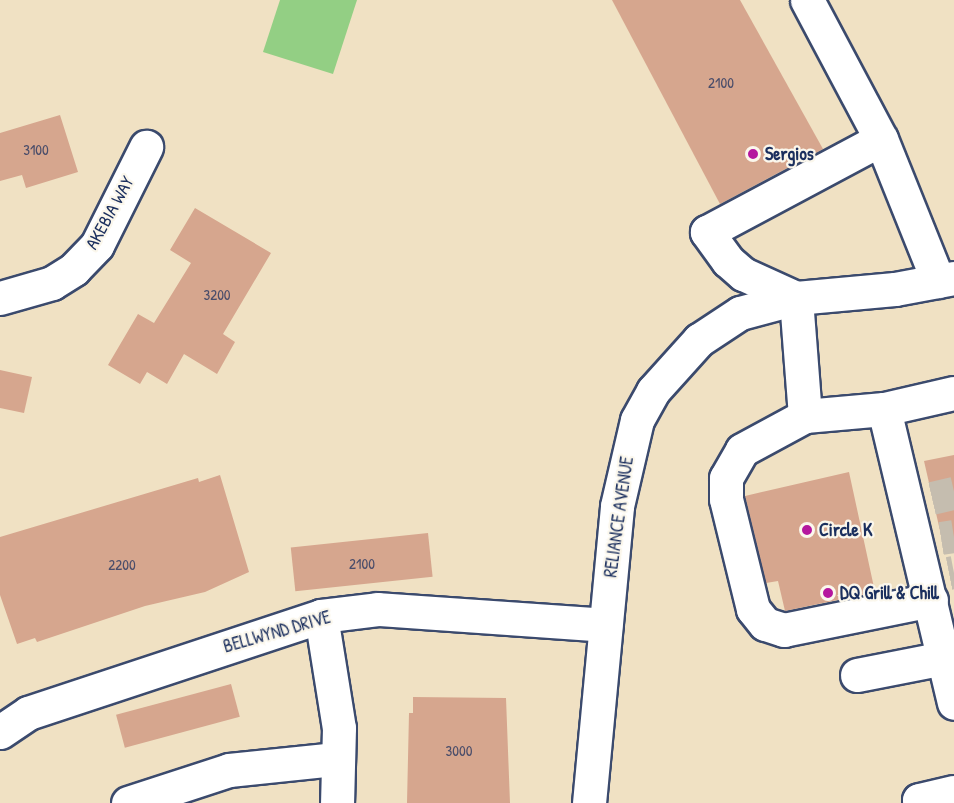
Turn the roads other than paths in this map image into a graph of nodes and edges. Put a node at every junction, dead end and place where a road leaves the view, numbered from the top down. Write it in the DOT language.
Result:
graph roads {
  1 [pos="807,0"];
  2 [pos="881,139"];
  3 [pos="146,147"];
  4 [pos="946,280"];
  5 [pos="0,297"];
  6 [pos="796,298"];
  7 [pos="954,393"];
  8 [pos="884,409"];
  9 [pos="805,416"];
  10 [pos="939,597"];
  11 [pos="321,616"];
  12 [pos="605,625"];
  13 [pos="949,657"];
  14 [pos="857,675"];
  15 [pos="954,699"];
  16 [pos="0,732"];
  17 [pos="336,759"];
  18 [pos="954,792"];
  19 [pos="128,803"];
  20 [pos="337,803"];
  21 [pos="589,803"];
  22 [pos="920,803"];
  1 -- 2 [label="street"];
  2 -- 4 [label="street"];
  2 -- 6 [label="street"];
  3 -- 5 [label="street, AKEBIA WAY"];
  4 -- 6 [label="street, RELIANCE AVENUE"];
  6 -- 9 [label="street"];
  6 -- 12 [label="street, RELIANCE AVENUE"];
  7 -- 8 [label="street"];
  8 -- 9 [label="street"];
  8 -- 10 [label="street"];
  9 -- 10 [label="street"];
  10 -- 13 [label="street"];
  11 -- 12 [label="street, BELLWYND DRIVE"];
  11 -- 16 [label="street, BELLWYND DRIVE"];
  11 -- 17 [label="street"];
  12 -- 21 [label="street, RELIANCE AVENUE"];
  13 -- 14 [label="street"];
  13 -- 15 [label="street"];
  17 -- 19 [label="street"];
  17 -- 20 [label="street"];
  18 -- 22 [label="street"];
}
